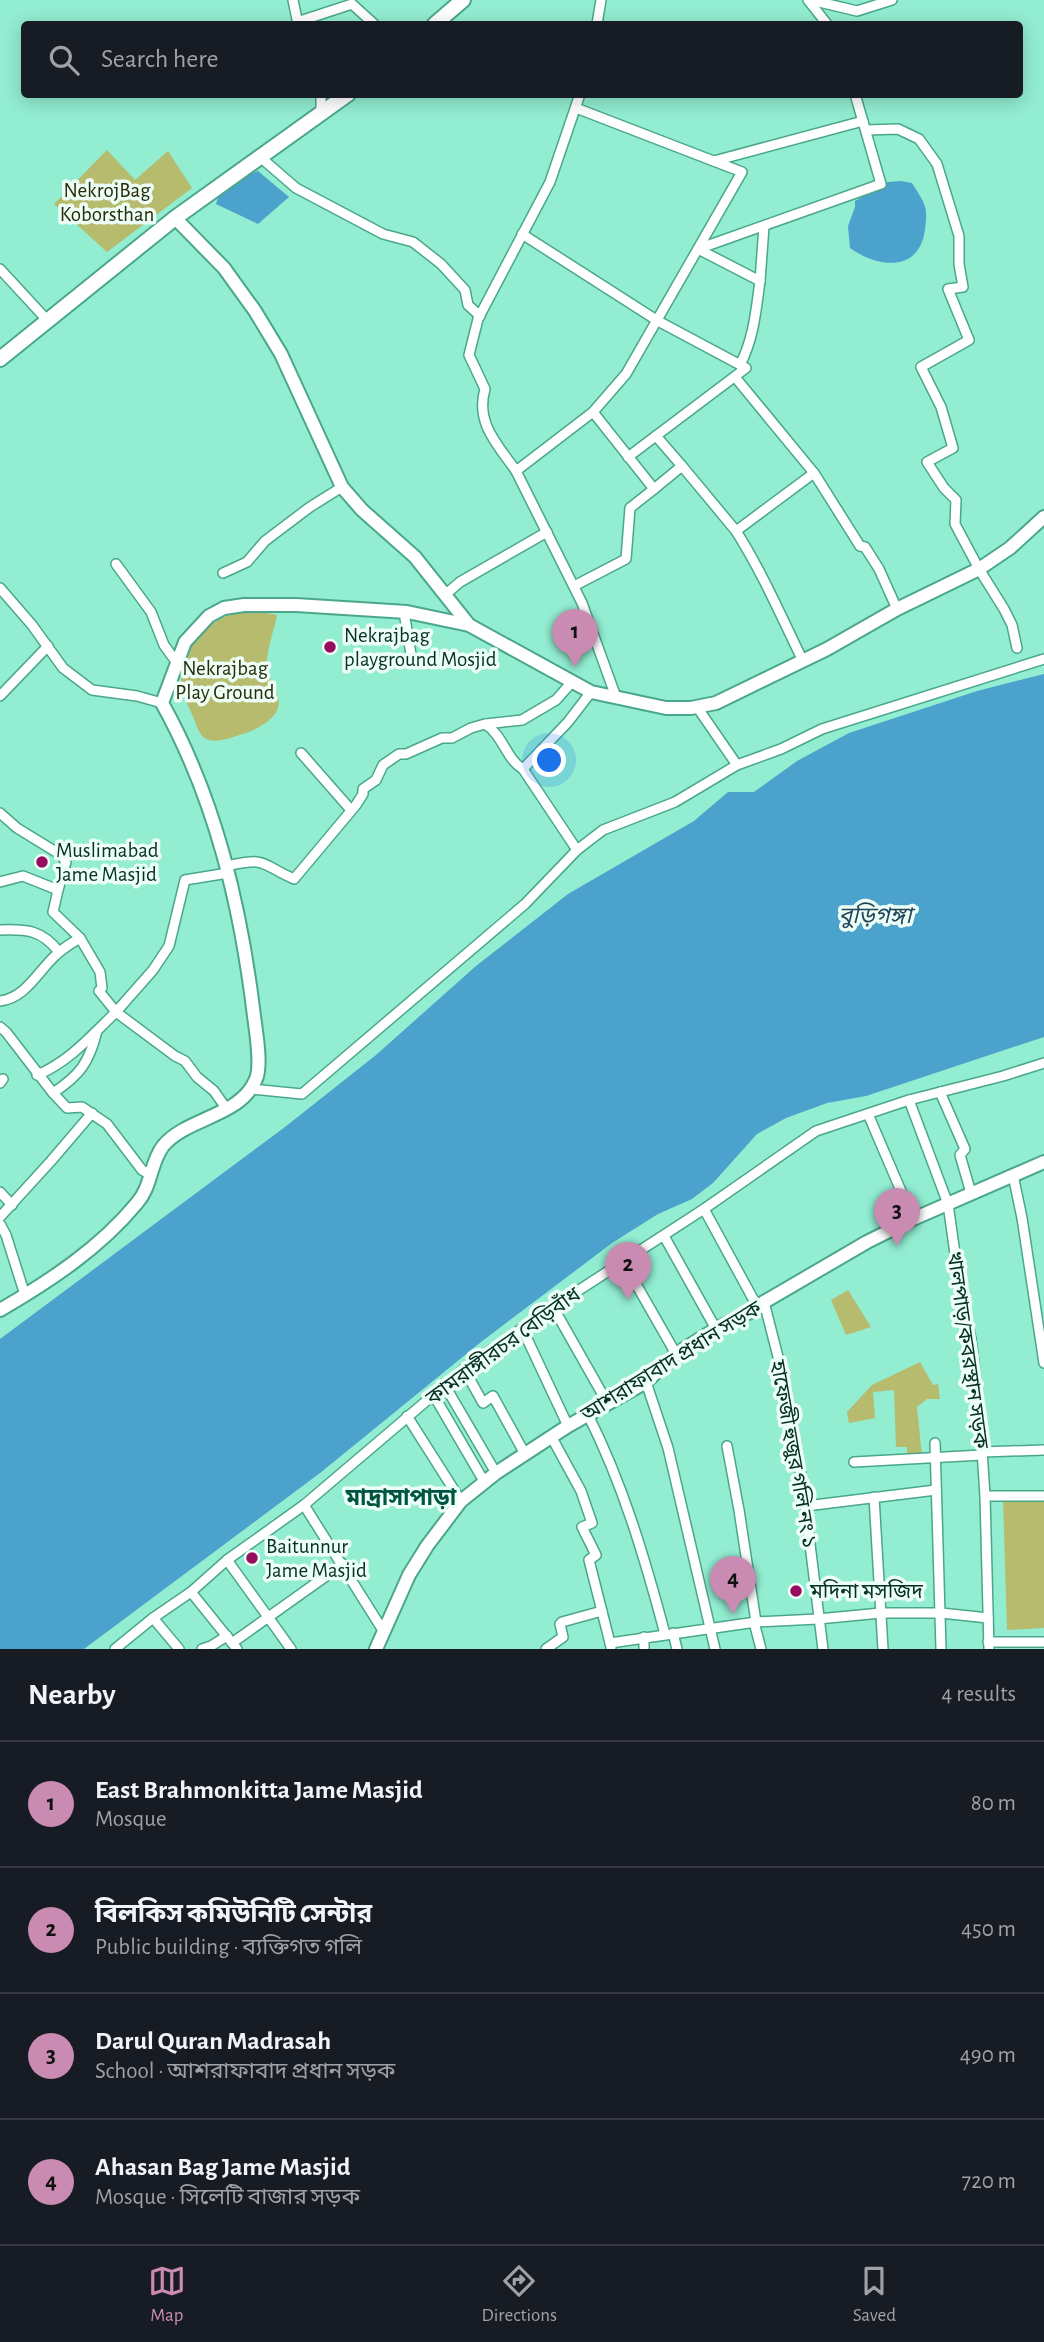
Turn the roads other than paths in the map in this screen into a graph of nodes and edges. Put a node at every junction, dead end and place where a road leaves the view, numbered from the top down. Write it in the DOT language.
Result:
graph roads {
  1 [pos="293,0"];
  2 [pos="463,0"];
  3 [pos="601,0"];
  4 [pos="810,0"];
  5 [pos="892,0"];
  6 [pos="298,21"];
  7 [pos="304,21"];
  8 [pos="371,21"];
  9 [pos="438,21"];
  10 [pos="598,21"];
  11 [pos="825,21"];
  12 [pos="321,98"];
  13 [pos="343,98"];
  14 [pos="579,98"];
  15 [pos="856,98"];
  16 [pos="576,108"];
  17 [pos="321,115"];
  18 [pos="864,126"];
  19 [pos="259,156"];
  20 [pos="714,161"];
  21 [pos="175,218"];
  22 [pos="764,226"];
  23 [pos="522,234"];
  24 [pos="698,249"];
  25 [pos="0,269"];
  26 [pos="760,281"];
  27 [pos="480,316"];
  28 [pos="47,320"];
  29 [pos="658,321"];
  30 [pos="0,359"];
  31 [pos="740,365"];
  32 [pos="735,377"];
  33 [pos="593,412"];
  34 [pos="656,436"];
  35 [pos="628,457"];
  36 [pos="682,466"];
  37 [pos="516,471"];
  38 [pos="814,473"];
  39 [pos="342,487"];
  40 [pos="654,489"];
  41 [pos="1044,517"];
  42 [pos="736,531"];
  43 [pos="547,532"];
  44 [pos="116,564"];
  45 [pos="979,569"];
  46 [pos="223,573"];
  47 [pos="574,586"];
  48 [pos="0,588"];
  49 [pos="446,594"];
  50 [pos="897,610"];
  51 [pos="404,612"];
  52 [pos="469,625"];
  53 [pos="48,646"];
  54 [pos="1017,648"];
  55 [pos="1044,659"];
  56 [pos="412,660"];
  57 [pos="803,660"];
  58 [pos="177,663"];
  59 [pos="572,682"];
  60 [pos="590,692"];
  61 [pos="0,696"];
  62 [pos="616,697"];
  63 [pos="164,698"];
  64 [pos="697,707"];
  65 [pos="485,724"];
  66 [pos="302,753"];
  67 [pos="737,765"];
  68 [pos="523,769"];
  69 [pos="351,810"];
  70 [pos="0,813"];
  71 [pos="578,850"];
  72 [pos="227,869"];
  73 [pos="0,882"];
  74 [pos="58,890"];
  75 [pos="0,930"];
  76 [pos="80,938"];
  77 [pos="59,952"];
  78 [pos="0,1001"];
  79 [pos="116,1012"];
  80 [pos="0,1027"];
  81 [pos="97,1031"];
  82 [pos="1044,1063"];
  83 [pos="37,1075"];
  84 [pos="251,1089"];
  85 [pos="940,1092"];
  86 [pos="53,1093"];
  87 [pos="909,1100"];
  88 [pos="226,1108"];
  89 [pos="92,1113"];
  90 [pos="868,1114"];
  91 [pos="1044,1162"];
  92 [pos="151,1175"];
  93 [pos="1013,1175"];
  94 [pos="0,1192"];
  95 [pos="971,1193"];
  96 [pos="948,1204"];
  97 [pos="12,1205"];
  98 [pos="705,1209"];
  99 [pos="0,1217"];
  100 [pos="913,1219"];
  101 [pos="0,1224"];
  102 [pos="664,1236"];
  103 [pos="624,1263"];
  104 [pos="25,1295"];
  105 [pos="761,1305"];
  106 [pos="553,1307"];
  107 [pos="0,1310"];
  108 [pos="522,1328"];
  109 [pos="716,1329"];
  110 [pos="676,1354"];
  111 [pos="1044,1363"];
  112 [pos="464,1369"];
  113 [pos="646,1382"];
  114 [pos="444,1384"];
  115 [pos="433,1394"];
  116 [pos="608,1404"];
  117 [pos="588,1415"];
  118 [pos="407,1416"];
  119 [pos="568,1426"];
  120 [pos="552,1438"];
  121 [pos="935,1443"];
  122 [pos="727,1447"];
  123 [pos="1044,1450"];
  124 [pos="982,1453"];
  125 [pos="525,1454"];
  126 [pos="934,1459"];
  127 [pos="854,1462"];
  128 [pos="496,1473"];
  129 [pos="934,1482"];
  130 [pos="485,1483"];
  131 [pos="985,1496"];
  132 [pos="1044,1496"];
  133 [pos="869,1498"];
  134 [pos="461,1501"];
  135 [pos="304,1506"];
  136 [pos="806,1506"];
  137 [pos="227,1560"];
  138 [pos="343,1564"];
  139 [pos="191,1592"];
  140 [pos="601,1611"];
  141 [pos="881,1614"];
  142 [pos="941,1614"];
  143 [pos="153,1618"];
  144 [pos="269,1618"];
  145 [pos="988,1618"];
  146 [pos="818,1619"];
  147 [pos="755,1622"];
  148 [pos="710,1629"];
  149 [pos="384,1632"];
  150 [pos="669,1633"];
  151 [pos="644,1637"];
  152 [pos="232,1642"];
  153 [pos="1044,1642"];
  154 [pos="988,1645"];
  155 [pos="610,1646"];
  156 [pos="1025,1646"];
  157 [pos="115,1649"];
  158 [pos="179,1649"];
  159 [pos="202,1649"];
  160 [pos="291,1649"];
  161 [pos="376,1649"];
  162 [pos="546,1649"];
  163 [pos="644,1649"];
  164 [pos="677,1649"];
  165 [pos="715,1649"];
  166 [pos="761,1649"];
  167 [pos="824,1649"];
  168 [pos="883,1649"];
  169 [pos="941,1649"];
  1 -- 6 [label="street"];
  2 -- 9 [label="main road"];
  3 -- 10 [label="street"];
  4 -- 5 [label="street"];
  4 -- 11 [label="street"];
  7 -- 8 [label="street"];
  12 -- 17 [label="street"];
  13 -- 17 [label="main road"];
  14 -- 16 [label="street"];
  15 -- 18 [label="street"];
  16 -- 20 [label="street"];
  16 -- 23 [label="street"];
  17 -- 19 [label="main road"];
  18 -- 20 [label="street"];
  18 -- 22 [label="street"];
  18 -- 45 [label="street"];
  19 -- 21 [label="main road"];
  19 -- 27 [label="street"];
  20 -- 24 [label="street"];
  21 -- 28 [label="main road"];
  21 -- 39 [label="street"];
  22 -- 24 [label="street"];
  22 -- 26 [label="street"];
  23 -- 27 [label="street"];
  23 -- 29 [label="street"];
  24 -- 26 [label="street"];
  24 -- 29 [label="street"];
  25 -- 28 [label="street"];
  26 -- 31 [label="street"];
  27 -- 37 [label="street"];
  28 -- 30 [label="main road"];
  29 -- 31 [label="street"];
  29 -- 33 [label="street"];
  31 -- 32 [label="street"];
  32 -- 34 [label="street"];
  32 -- 38 [label="street"];
  33 -- 35 [label="street"];
  33 -- 37 [label="street"];
  34 -- 35 [label="street"];
  34 -- 36 [label="street"];
  35 -- 40 [label="street"];
  36 -- 40 [label="street"];
  36 -- 42 [label="street"];
  37 -- 43 [label="street"];
  38 -- 42 [label="street"];
  38 -- 50 [label="street"];
  39 -- 46 [label="street"];
  39 -- 49 [label="street"];
  40 -- 47 [label="street"];
  41 -- 45 [label="street"];
  42 -- 57 [label="street"];
  43 -- 47 [label="street"];
  43 -- 49 [label="street"];
  44 -- 58 [label="street"];
  45 -- 50 [label="street"];
  45 -- 54 [label="street"];
  47 -- 62 [label="street"];
  48 -- 53 [label="street"];
  49 -- 52 [label="street"];
  50 -- 57 [label="street"];
  51 -- 52 [label="street"];
  51 -- 56 [label="street"];
  51 -- 58 [label="street"];
  52 -- 59 [label="street"];
  53 -- 61 [label="street"];
  53 -- 63 [label="street"];
  55 -- 67 [label="street"];
  57 -- 64 [label="street"];
  58 -- 63 [label="street"];
  59 -- 60 [label="street"];
  59 -- 65 [label="street"];
  60 -- 62 [label="street"];
  60 -- 68 [label="street"];
  62 -- 64 [label="street"];
  63 -- 72 [label="street"];
  64 -- 67 [label="street"];
  65 -- 68 [label="street"];
  65 -- 69 [label="street"];
  66 -- 69 [label="street"];
  67 -- 71 [label="street"];
  68 -- 71 [label="street"];
  69 -- 72 [label="street"];
  70 -- 74 [label="street"];
  71 -- 84 [label="street"];
  72 -- 79 [label="street"];
  72 -- 84 [label="street"];
  73 -- 74 [label="street"];
  74 -- 76 [label="street"];
  75 -- 77 [label="street"];
  76 -- 77 [label="street"];
  76 -- 79 [label="street"];
  77 -- 78 [label="street"];
  79 -- 81 [label="street"];
  79 -- 88 [label="street"];
  80 -- 83 [label="street"];
  81 -- 83 [label="street"];
  81 -- 86 [label="street"];
  82 -- 85 [label="street, কামরাঙ্গীরচর বেড়িবাঁধ"];
  83 -- 86 [label="street"];
  84 -- 88 [label="street"];
  85 -- 87 [label="street, কামরাঙ্গীরচর বেড়িবাঁধ"];
  85 -- 95 [label="street"];
  86 -- 89 [label="street"];
  87 -- 90 [label="street, কামরাঙ্গীরচর বেড়িবাঁধ"];
  87 -- 96 [label="street, খালপাড়/কবরস্থান সড়ক"];
  88 -- 92 [label="street"];
  89 -- 92 [label="street"];
  89 -- 97 [label="street"];
  90 -- 98 [label="street, কামরাঙ্গীরচর বেড়িবাঁধ"];
  90 -- 100 [label="street"];
  91 -- 93 [label="street, আশরাফাবাদ প্রধান সড়ক"];
  92 -- 104 [label="street"];
  93 -- 95 [label="street, আশরাফাবাদ প্রধান সড়ক"];
  93 -- 111 [label="street"];
  94 -- 97 [label="street"];
  95 -- 96 [label="street, আশরাফাবাদ প্রধান সড়ক"];
  96 -- 100 [label="street, আশরাফাবাদ প্রধান সড়ক"];
  96 -- 124 [label="street, খালপাড়/কবরস্থান সড়ক"];
  97 -- 99 [label="street"];
  98 -- 102 [label="street, কামরাঙ্গীরচর বেড়িবাঁধ"];
  98 -- 105 [label="street, হাফেজী হুজুর গলি নং ১"];
  100 -- 105 [label="street, আশরাফাবাদ প্রধান সড়ক"];
  101 -- 104 [label="street"];
  102 -- 103 [label="street, কামরাঙ্গীরচর বেড়িবাঁধ"];
  102 -- 109 [label="street"];
  103 -- 106 [label="street, কামরাঙ্গীরচর বেড়িবাঁধ"];
  103 -- 110 [label="street"];
  104 -- 107 [label="street"];
  105 -- 109 [label="street, আশরাফাবাদ প্রধান সড়ক"];
  105 -- 136 [label="street, হাফেজী হুজুর গলি নং ১"];
  106 -- 108 [label="street, কামরাঙ্গীরচর বেড়িবাঁধ"];
  106 -- 116 [label="street"];
  108 -- 112 [label="street, কামরাঙ্গীরচর বেড়িবাঁধ"];
  108 -- 119 [label="street"];
  109 -- 110 [label="street, আশরাফাবাদ প্রধান সড়ক"];
  110 -- 113 [label="street, আশরাফাবাদ প্রধান সড়ক"];
  112 -- 114 [label="street, কামরাঙ্গীরচর বেড়িবাঁধ"];
  112 -- 125 [label="street"];
  113 -- 116 [label="street, আশরাফাবাদ প্রধান সড়ক"];
  113 -- 148 [label="street"];
  114 -- 115 [label="street, কামরাঙ্গীরচর বেড়িবাঁধ"];
  114 -- 128 [label="street"];
  115 -- 118 [label="street, কামরাঙ্গীরচর বেড়িবাঁধ"];
  115 -- 130 [label="street"];
  116 -- 117 [label="street, আশরাফাবাদ প্রধান সড়ক"];
  117 -- 119 [label="street, আশরাফাবাদ প্রধান সড়ক"];
  117 -- 150 [label="street"];
  118 -- 134 [label="street"];
  118 -- 135 [label="street, কামরাঙ্গীরচর বেড়িবাঁধ"];
  119 -- 120 [label="street, আশরাফাবাদ প্রধান সড়ক"];
  120 -- 125 [label="street, আশরাফাবাদ প্রধান সড়ক"];
  120 -- 140 [label="street"];
  121 -- 126 [label="street"];
  122 -- 147 [label="street"];
  123 -- 124 [label="street"];
  124 -- 126 [label="street"];
  124 -- 131 [label="street, খালপাড়/কবরস্থান সড়ক"];
  125 -- 128 [label="street, আশরাফাবাদ প্রধান সড়ক"];
  126 -- 127 [label="street"];
  126 -- 129 [label="street"];
  128 -- 130 [label="street, আশরাফাবাদ প্রধান সড়ক"];
  129 -- 133 [label="street"];
  129 -- 142 [label="street"];
  130 -- 134 [label="street, আশরাফাবাদ প্রধান সড়ক"];
  131 -- 132 [label="street"];
  131 -- 145 [label="street, খালপাড়/কবরস্থান সড়ক"];
  133 -- 136 [label="street"];
  133 -- 141 [label="street"];
  134 -- 149 [label="street, আশরাফাবাদ প্রধান সড়ক"];
  135 -- 137 [label="street, কামরাঙ্গীরচর বেড়িবাঁধ"];
  135 -- 138 [label="street"];
  136 -- 146 [label="street, হাফেজী হুজুর গলি নং ১"];
  137 -- 139 [label="street, কামরাঙ্গীরচর বেড়িবাঁধ"];
  137 -- 144 [label="street"];
  138 -- 144 [label="street"];
  138 -- 149 [label="street"];
  139 -- 143 [label="street, কামরাঙ্গীরচর বেড়িবাঁধ"];
  139 -- 152 [label="street"];
  140 -- 155 [label="street"];
  140 -- 162 [label="street"];
  141 -- 142 [label="street"];
  141 -- 146 [label="street"];
  141 -- 168 [label="street"];
  142 -- 145 [label="street"];
  142 -- 169 [label="street"];
  143 -- 157 [label="street, কামরাঙ্গীরচর বেড়িবাঁধ"];
  143 -- 158 [label="street"];
  144 -- 152 [label="street"];
  144 -- 160 [label="street"];
  145 -- 154 [label="street, খালপাড়/কবরস্থান সড়ক"];
  146 -- 147 [label="street"];
  146 -- 167 [label="street, হাফেজী হুজুর গলি নং ১"];
  147 -- 148 [label="street"];
  147 -- 166 [label="street"];
  148 -- 150 [label="street"];
  148 -- 165 [label="street"];
  149 -- 161 [label="street, আশরাফাবাদ প্রধান সড়ক"];
  150 -- 151 [label="street"];
  150 -- 164 [label="street"];
  151 -- 155 [label="street"];
  151 -- 163 [label="street"];
  152 -- 159 [label="street"];
  153 -- 156 [label="street"];
  154 -- 156 [label="street"];
}
